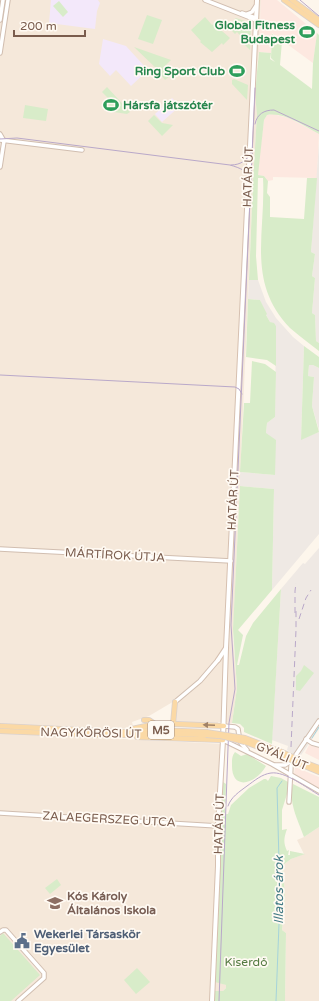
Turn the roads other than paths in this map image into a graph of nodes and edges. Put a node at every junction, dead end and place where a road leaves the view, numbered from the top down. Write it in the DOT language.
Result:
graph roads {
  1 [pos="3,0"];
  2 [pos="8,0"];
  3 [pos="205,0"];
  4 [pos="284,0"];
  5 [pos="292,0"];
  6 [pos="257,2"];
  7 [pos="239,13"];
  8 [pos="247,14"];
  9 [pos="256,19"];
  10 [pos="0,20"];
  11 [pos="319,20"];
  12 [pos="319,25"];
  13 [pos="0,53"];
  14 [pos="0,134"];
  15 [pos="2,141"];
  16 [pos="82,150"];
  17 [pos="0,167"];
  18 [pos="0,549"];
  19 [pos="231,561"];
  20 [pos="226,648"];
  21 [pos="226,658"];
  22 [pos="218,660"];
  23 [pos="175,702"];
  24 [pos="153,715"];
  25 [pos="144,720"];
  26 [pos="151,720"];
  27 [pos="319,721"];
  28 [pos="155,724"];
  29 [pos="173,724"];
  30 [pos="0,726"];
  31 [pos="224,726"];
  32 [pos="0,731"];
  33 [pos="116,732"];
  34 [pos="206,734"];
  35 [pos="129,735"];
  36 [pos="306,739"];
  37 [pos="223,740"];
  38 [pos="319,745"];
  39 [pos="249,752"];
  40 [pos="294,759"];
  41 [pos="300,762"];
  42 [pos="272,764"];
  43 [pos="291,766"];
  44 [pos="319,768"];
  45 [pos="282,770"];
  46 [pos="319,772"];
  47 [pos="291,775"];
  48 [pos="319,791"];
  49 [pos="289,802"];
  50 [pos="0,813"];
  51 [pos="218,826"];
  52 [pos="0,932"];
  53 [pos="21,1000"];
  54 [pos="212,1001"];
  1 -- 10 [label="street"];
  2 -- 13 [label="street"];
  3 -- 7 [label="street"];
  4 -- 12 [label="main road"];
  5 -- 11 [label="main road"];
  6 -- 8 [label="street"];
  6 -- 9 [label="main road, HATÁR ÚT"];
  7 -- 8 [label="street"];
  7 -- 9 [label="street"];
  8 -- 9 [label="street"];
  9 -- 19 [label="main road, HATÁR ÚT"];
  14 -- 15 [label="street"];
  15 -- 16 [label="street"];
  15 -- 17 [label="street"];
  18 -- 19 [label="street, MÁRTÍROK ÚTJA"];
  19 -- 20 [label="main road, HATÁR ÚT"];
  20 -- 21 [label="main road, HATÁR ÚT"];
  20 -- 22 [label="main road"];
  21 -- 22 [label="main road"];
  21 -- 31 [label="main road, HATÁR ÚT"];
  22 -- 23 [label="street"];
  23 -- 29 [label="main road"];
  24 -- 26 [label="main road"];
  25 -- 26 [label="main road"];
  26 -- 28 [label="main road"];
  27 -- 36 [label="street"];
  28 -- 29 [label="main road"];
  28 -- 33 [label="main road"];
  31 -- 29 [label="main road, one-way"];
  30 -- 33 [label="main road, NAGYKŐRÖSI ÚT / M5"];
  31 -- 37 [label="main road, HATÁR ÚT"];
  31 -- 39 [label="street"];
  32 -- 35 [label="main road, NAGYKŐRÖSI ÚT / M5"];
  33 -- 34 [label="main road, NAGYKŐRÖSI ÚT / M5"];
  34 -- 35 [label="main road, NAGYKŐRÖSI ÚT / M5"];
  34 -- 41 [label="main road, GYÁLI ÚT / M5, bridge"];
  35 -- 37 [label="main road"];
  36 -- 38 [label="street, GYÁLI ÚT"];
  36 -- 40 [label="street"];
  37 -- 39 [label="street"];
  37 -- 51 [label="main road, HATÁR ÚT"];
  39 -- 42 [label="street"];
  40 -- 42 [label="street"];
  40 -- 43 [label="street"];
  41 -- 44 [label="main road, GYÁLI ÚT / M5"];
  41 -- 46 [label="main road, GYÁLI ÚT / M5"];
  42 -- 45 [label="street"];
  43 -- 45 [label="street"];
  43 -- 47 [label="street"];
  45 -- 47 [label="street"];
  47 -- 48 [label="street"];
  47 -- 49 [label="street"];
  50 -- 51 [label="street, ZALAEGERSZEG UTCA"];
  51 -- 54 [label="main road, HATÁR ÚT"];
  52 -- 53 [label="street"];
}
